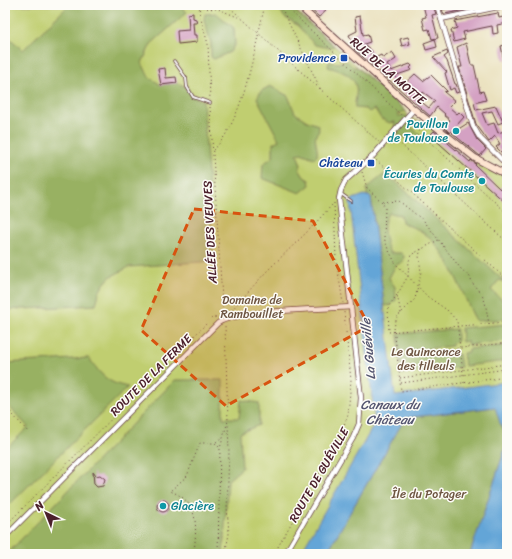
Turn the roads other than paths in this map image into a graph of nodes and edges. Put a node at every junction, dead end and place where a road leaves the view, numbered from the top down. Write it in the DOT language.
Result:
graph roads {
  1 [pos="298,5"];
  2 [pos="437,5"];
  3 [pos="507,6"];
  4 [pos="441,19"];
  5 [pos="174,61"];
  6 [pos="210,103"];
  7 [pos="414,109"];
  8 [pos="507,165"];
  9 [pos="507,175"];
  10 [pos="340,196"];
  11 [pos="351,201"];
  12 [pos="351,307"];
  13 [pos="5,537"];
  14 [pos="285,554"];
  1 -- 7 [label="street, RUE DE LA MOTTE"];
  2 -- 4 [label="street"];
  3 -- 4 [label="street"];
  4 -- 8 [label="street"];
  5 -- 6 [label="lane"];
  7 -- 9 [label="street, RUE DE LA MOTTE"];
  7 -- 10 [label="street"];
  10 -- 11 [label="lane"];
  10 -- 12 [label="street, ROUTE DE GUÉVILLE"];
  12 -- 13 [label="street, ROUTE DE LA FERME"];
  12 -- 14 [label="street, ROUTE DE GUÉVILLE"];
}
